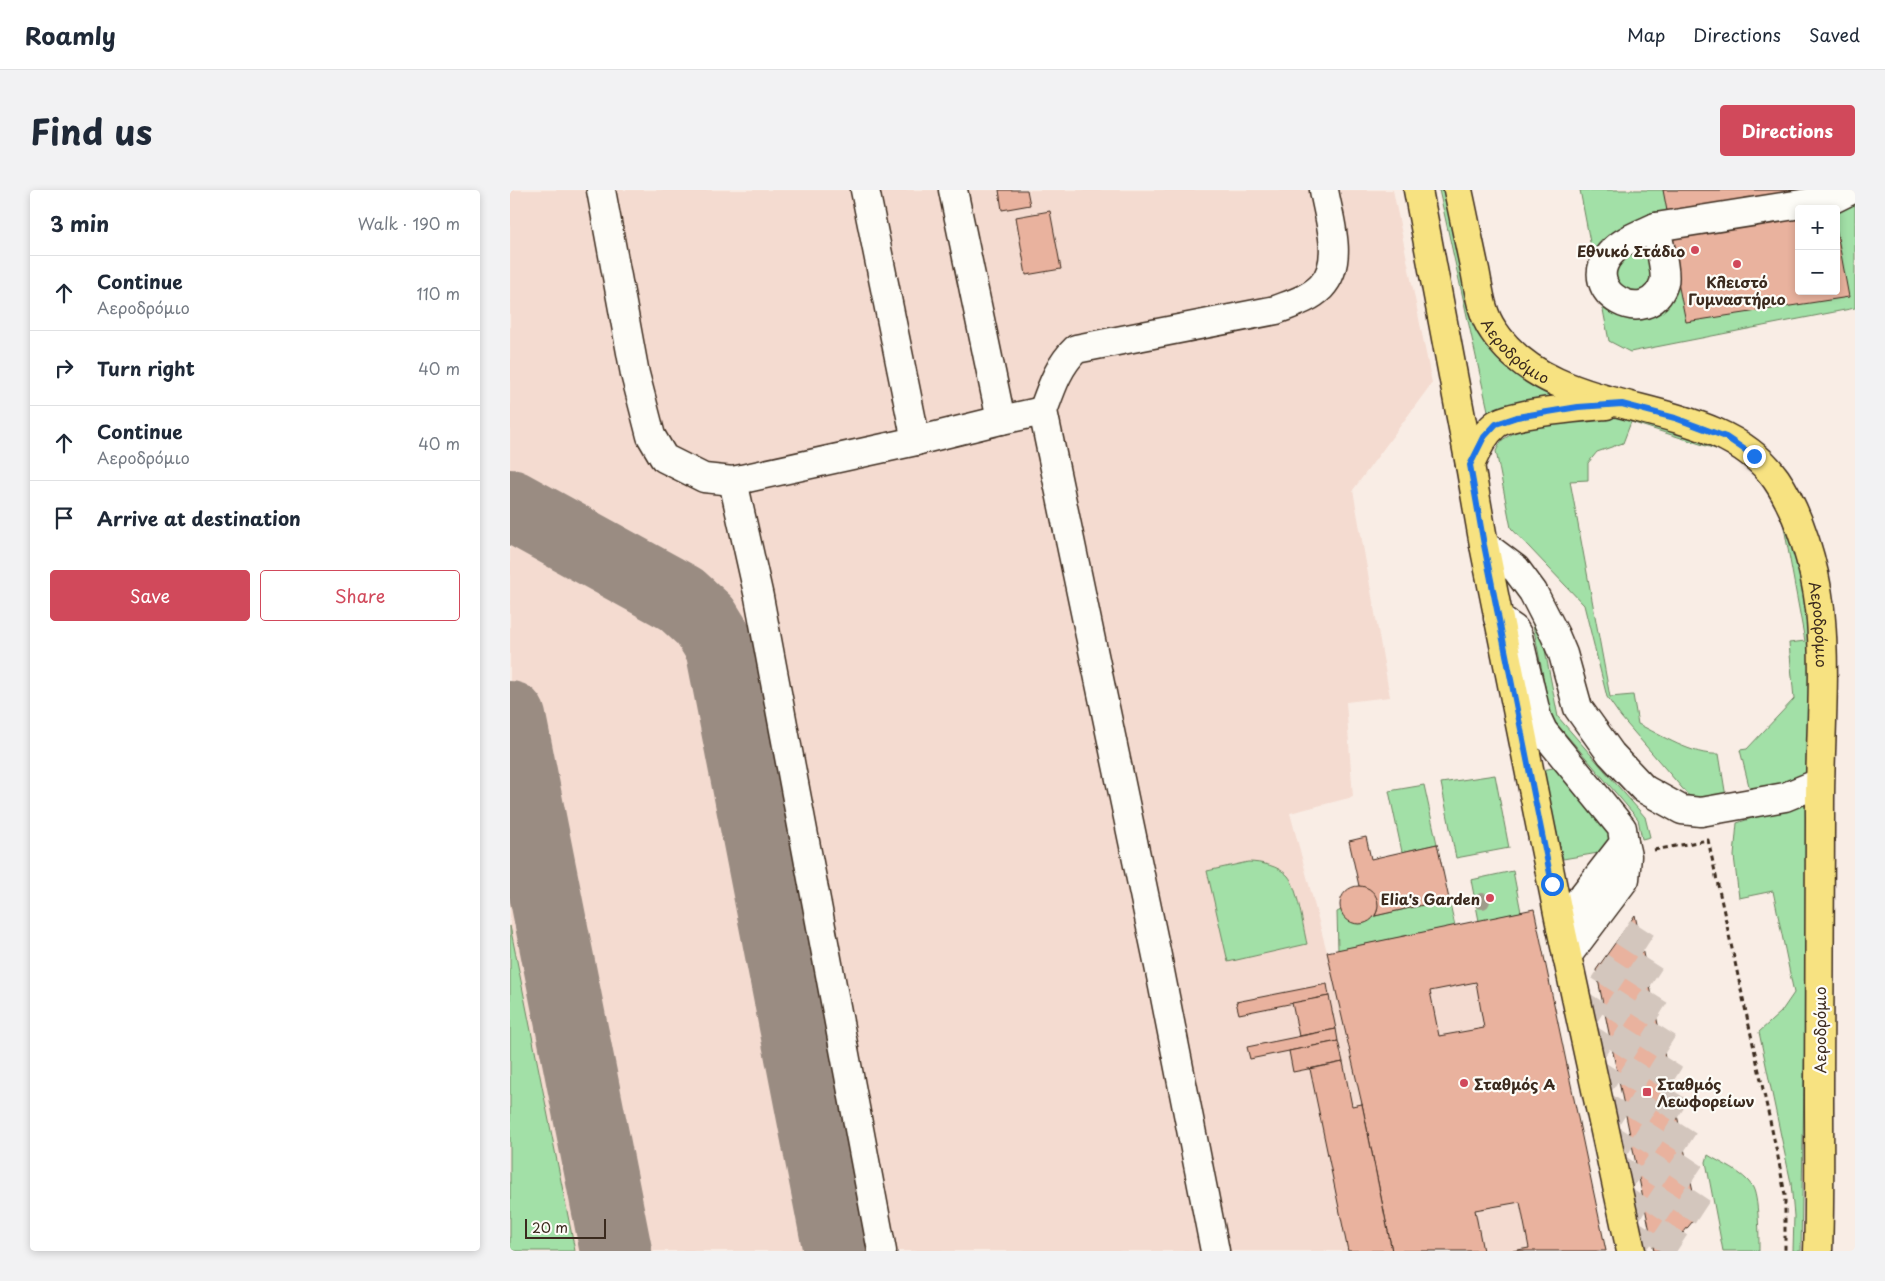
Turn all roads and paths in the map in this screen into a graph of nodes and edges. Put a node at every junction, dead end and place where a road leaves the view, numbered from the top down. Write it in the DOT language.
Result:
graph roads {
  1 [pos="601,190"];
  2 [pos="865,190"];
  3 [pos="953,190"];
  4 [pos="1324,190"];
  5 [pos="1418,190"];
  6 [pos="1458,190"];
  7 [pos="1851,190"];
  8 [pos="1656,227"];
  9 [pos="1622,404"];
  10 [pos="1043,411"];
  11 [pos="1001,420"];
  12 [pos="916,441"];
  13 [pos="1470,465"];
  14 [pos="733,481"];
  15 [pos="1484,545"];
  16 [pos="1498,618"];
  17 [pos="1820,783"];
  18 [pos="1708,840"];
  19 [pos="1624,843"];
  20 [pos="1561,928"];
  21 [pos="1567,956"];
  22 [pos="882,1251"];
  23 [pos="1215,1251"];
  24 [pos="1631,1251"];
  25 [pos="1785,1251"];
  26 [pos="1818,1251"];
  1 -- 14 [label="lane"];
  2 -- 12 [label="lane"];
  3 -- 11 [label="lane"];
  4 -- 10 [label="lane"];
  5 -- 13 [label="main road"];
  6 -- 9 [label="main road, Αεροδρόμιο"];
  7 -- 8 [label="lane"];
  9 -- 13 [label="main road"];
  9 -- 17 [label="main road, Αεροδρόμιο"];
  10 -- 11 [label="lane"];
  10 -- 23 [label="lane"];
  11 -- 12 [label="lane"];
  12 -- 14 [label="lane"];
  13 -- 15 [label="main road"];
  14 -- 22 [label="lane"];
  15 -- 16 [label="main road"];
  15 -- 17 [label="lane"];
  16 -- 19 [label="lane"];
  16 -- 20 [label="main road"];
  17 -- 26 [label="main road, Αεροδρόμιο"];
  18 -- 25 [label="path"];
  19 -- 20 [label="lane"];
  19 -- 21 [label="lane"];
  20 -- 21 [label="main road"];
  21 -- 24 [label="main road"];
}
